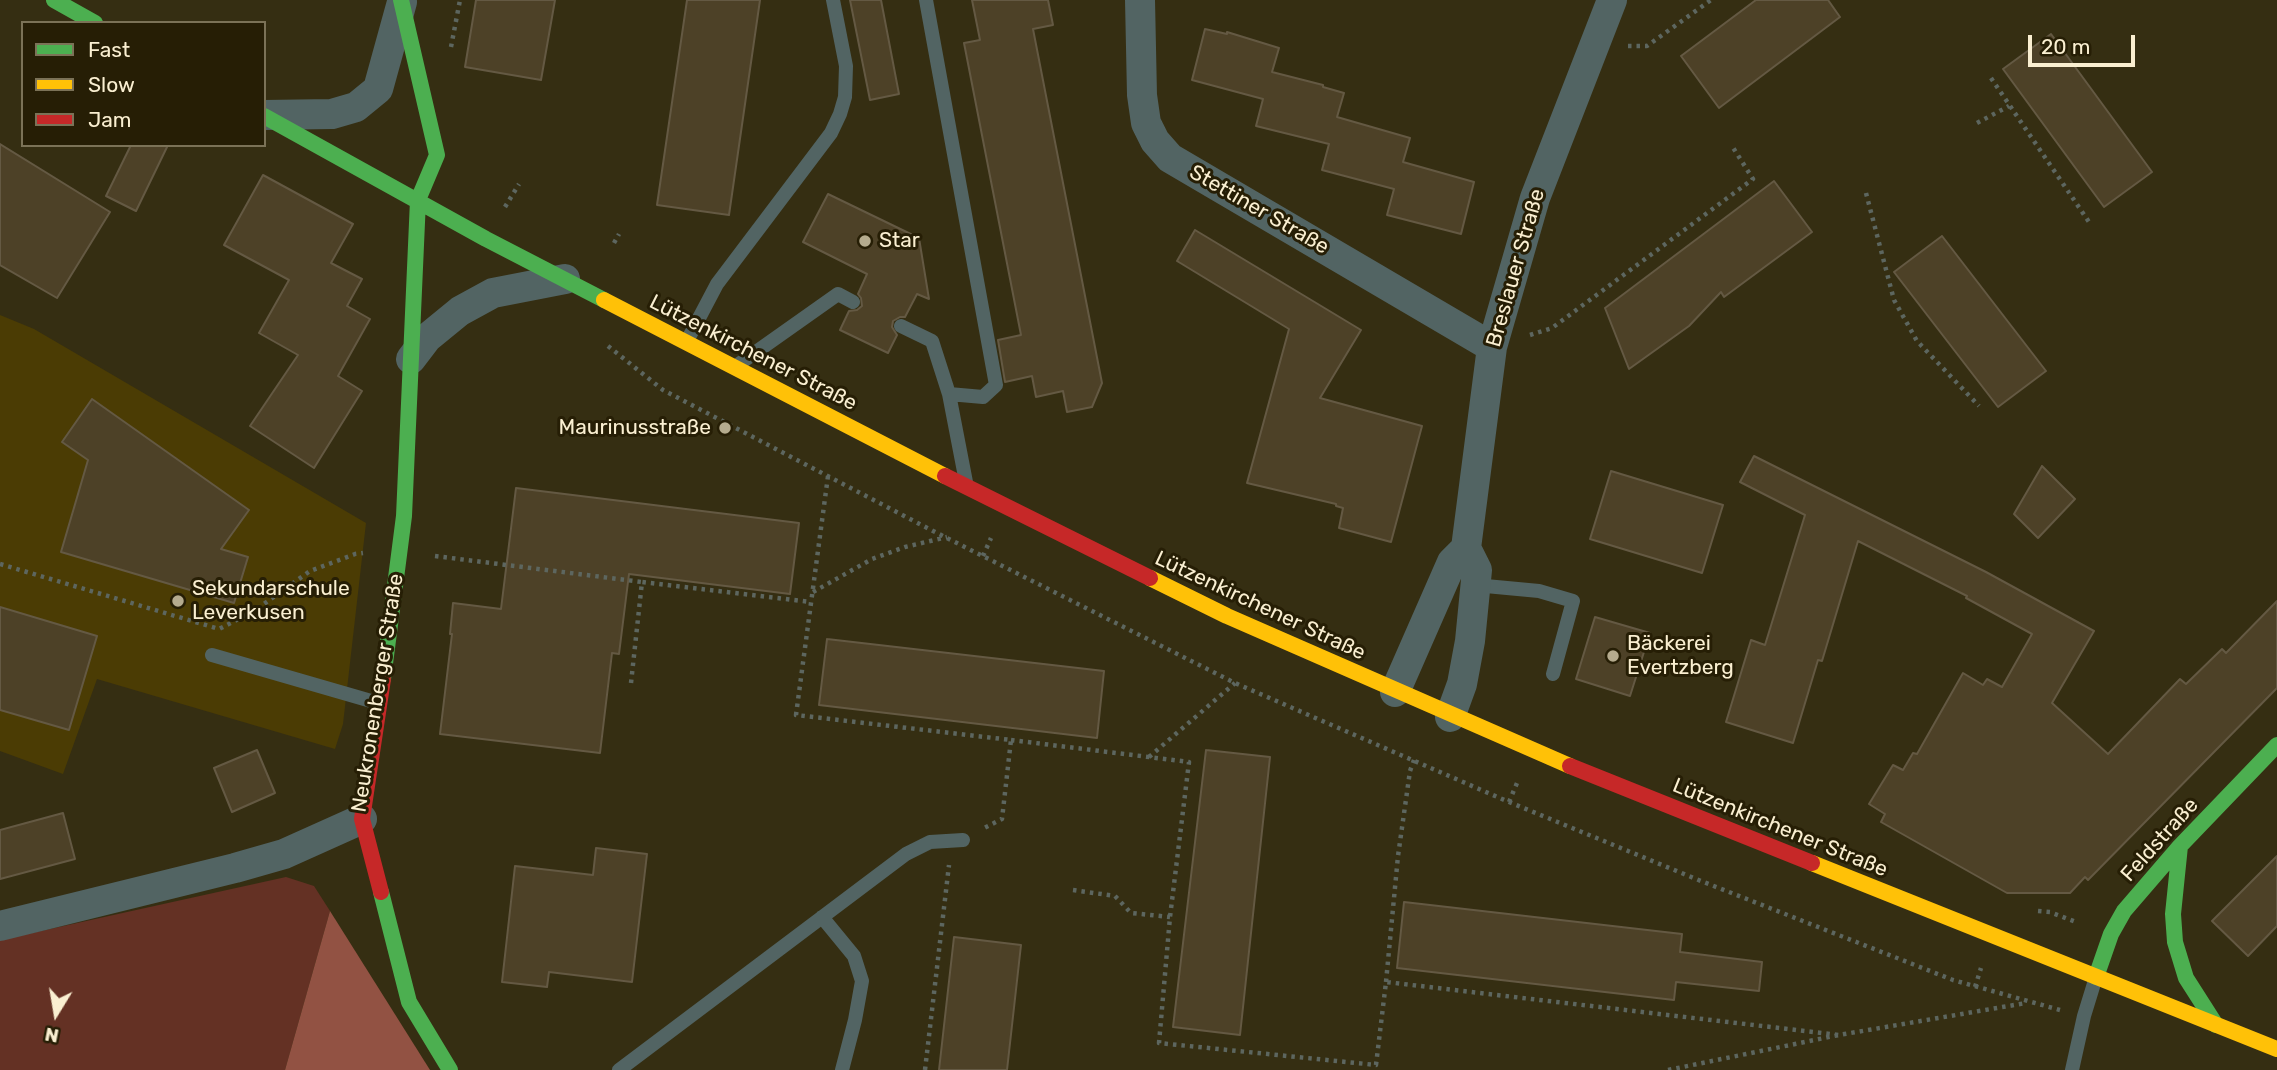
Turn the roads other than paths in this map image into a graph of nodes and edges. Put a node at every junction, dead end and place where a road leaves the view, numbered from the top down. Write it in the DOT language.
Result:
graph roads {
  1 [pos="54,0"];
  2 [pos="833,0"];
  3 [pos="926,0"];
  4 [pos="1140,0"];
  5 [pos="1612,0"];
  6 [pos="401,1"];
  7 [pos="91,21"];
  8 [pos="266,116"];
  9 [pos="266,117"];
  10 [pos="418,200"];
  11 [pos="565,279"];
  12 [pos="853,302"];
  13 [pos="901,326"];
  14 [pos="686,342"];
  15 [pos="1492,347"];
  16 [pos="411,359"];
  17 [pos="734,367"];
  18 [pos="948,394"];
  19 [pos="967,486"];
  20 [pos="1466,548"];
  21 [pos="1475,585"];
  22 [pos="212,655"];
  23 [pos="1553,674"];
  24 [pos="1395,692"];
  25 [pos="380,704"];
  26 [pos="1450,717"];
  27 [pos="2277,745"];
  28 [pos="362,819"];
  29 [pos="957,839"];
  30 [pos="2180,846"];
  31 [pos="822,917"];
  32 [pos="0,926"];
  33 [pos="2096,977"];
  34 [pos="2216,1025"];
  35 [pos="2277,1049"];
  36 [pos="450,1070"];
  37 [pos="619,1070"];
  38 [pos="842,1070"];
  39 [pos="2071,1070"];
  1 -- 7 [label="main road"];
  2 -- 14 [label="lane"];
  3 -- 18 [label="lane"];
  4 -- 15 [label="street, Stettiner Straße"];
  5 -- 15 [label="street, Breslauer Straße"];
  6 -- 8 [label="street"];
  6 -- 10 [label="main road"];
  9 -- 10 [label="main road, Lützenkirchener Straße"];
  10 -- 11 [label="main road, Lützenkirchener Straße"];
  10 -- 16 [label="main road, Neukronenberger Straße"];
  11 -- 14 [label="main road, Lützenkirchener Straße"];
  11 -- 16 [label="street"];
  12 -- 17 [label="lane"];
  13 -- 18 [label="lane"];
  14 -- 17 [label="main road, Lützenkirchener Straße"];
  15 -- 20 [label="street, Breslauer Straße"];
  16 -- 25 [label="main road, Neukronenberger Straße"];
  17 -- 19 [label="main road, Lützenkirchener Straße"];
  18 -- 19 [label="lane"];
  19 -- 24 [label="main road, Lützenkirchener Straße"];
  20 -- 21 [label="street, Breslauer Straße"];
  20 -- 24 [label="street, Breslauer Straße"];
  21 -- 23 [label="lane"];
  21 -- 26 [label="street, Breslauer Straße"];
  22 -- 25 [label="lane"];
  24 -- 26 [label="main road, Lützenkirchener Straße"];
  25 -- 28 [label="main road, Neukronenberger Straße"];
  26 -- 33 [label="main road, Lützenkirchener Straße"];
  27 -- 30 [label="main road, Feldstraße"];
  28 -- 32 [label="street, Neukronenberger Straße"];
  28 -- 36 [label="main road"];
  29 -- 31 [label="lane"];
  30 -- 33 [label="main road, Feldstraße"];
  30 -- 34 [label="main road"];
  31 -- 37 [label="lane"];
  31 -- 38 [label="lane"];
  33 -- 34 [label="main road, Lützenkirchener Straße"];
  33 -- 39 [label="lane"];
  34 -- 35 [label="main road, Lützenkirchener Straße"];
}
